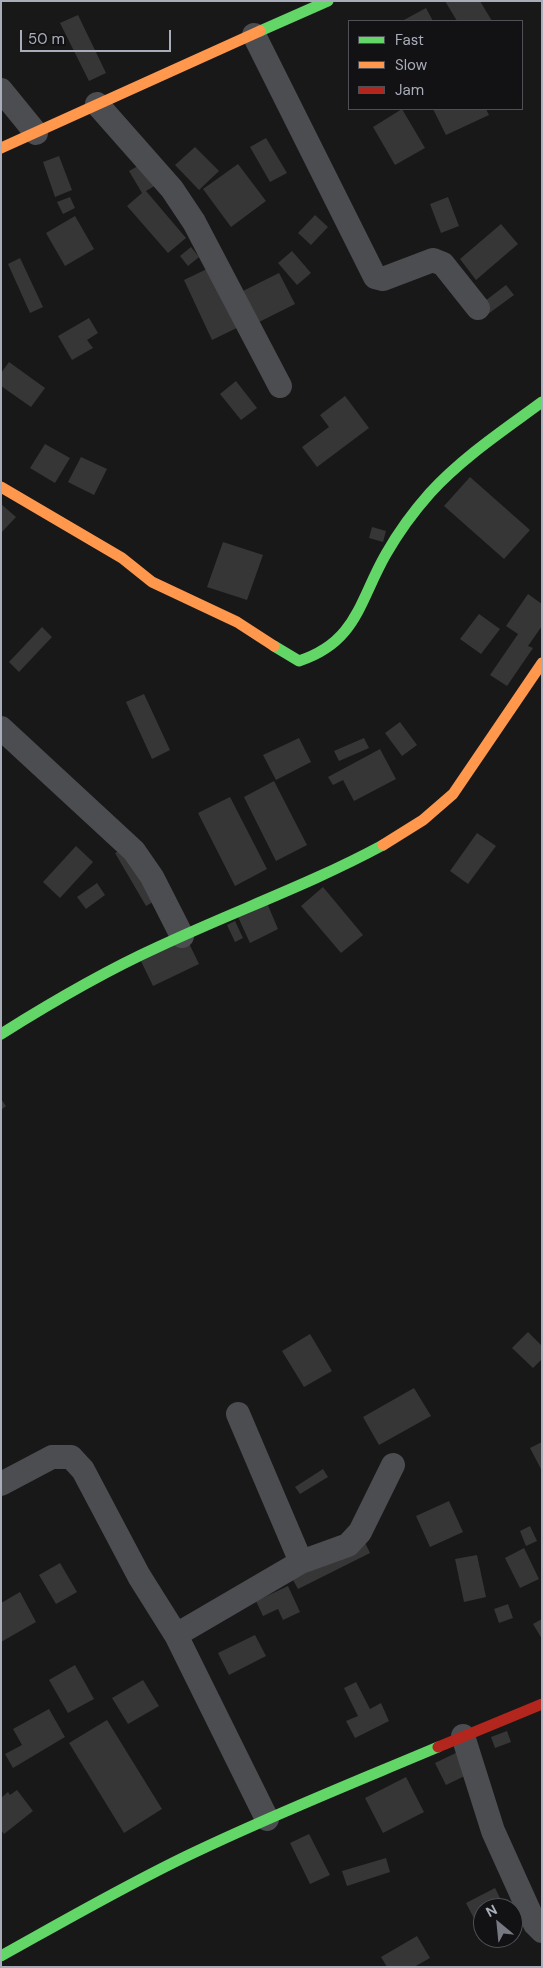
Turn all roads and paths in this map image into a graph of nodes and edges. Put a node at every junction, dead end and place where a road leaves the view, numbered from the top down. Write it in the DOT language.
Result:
graph roads {
  1 [pos="328,1"];
  2 [pos="254,35"];
  3 [pos="1,90"];
  4 [pos="97,104"];
  5 [pos="36,133"];
  6 [pos="1,148"];
  7 [pos="478,308"];
  8 [pos="280,386"];
  9 [pos="542,402"];
  10 [pos="1,487"];
  11 [pos="542,662"];
  12 [pos="1,728"];
  13 [pos="182,936"];
  14 [pos="3,1030"];
  15 [pos="238,1414"];
  16 [pos="393,1465"];
  17 [pos="1,1484"];
  18 [pos="302,1562"];
  19 [pos="176,1635"];
  20 [pos="542,1704"];
  21 [pos="463,1736"];
  22 [pos="268,1819"];
  23 [pos="542,1931"];
  24 [pos="1,1956"];
  1 -- 2 [label="street"];
  2 -- 4 [label="street"];
  2 -- 7 [label="street"];
  3 -- 5 [label="street"];
  4 -- 5 [label="street"];
  4 -- 8 [label="street"];
  5 -- 6 [label="street"];
  9 -- 10 [label="street"];
  11 -- 13 [label="street"];
  12 -- 13 [label="street"];
  13 -- 14 [label="street"];
  15 -- 18 [label="street"];
  16 -- 18 [label="street"];
  17 -- 19 [label="street"];
  18 -- 19 [label="street"];
  19 -- 22 [label="street"];
  20 -- 21 [label="street"];
  21 -- 22 [label="street"];
  21 -- 23 [label="street"];
  22 -- 24 [label="street"];
}
